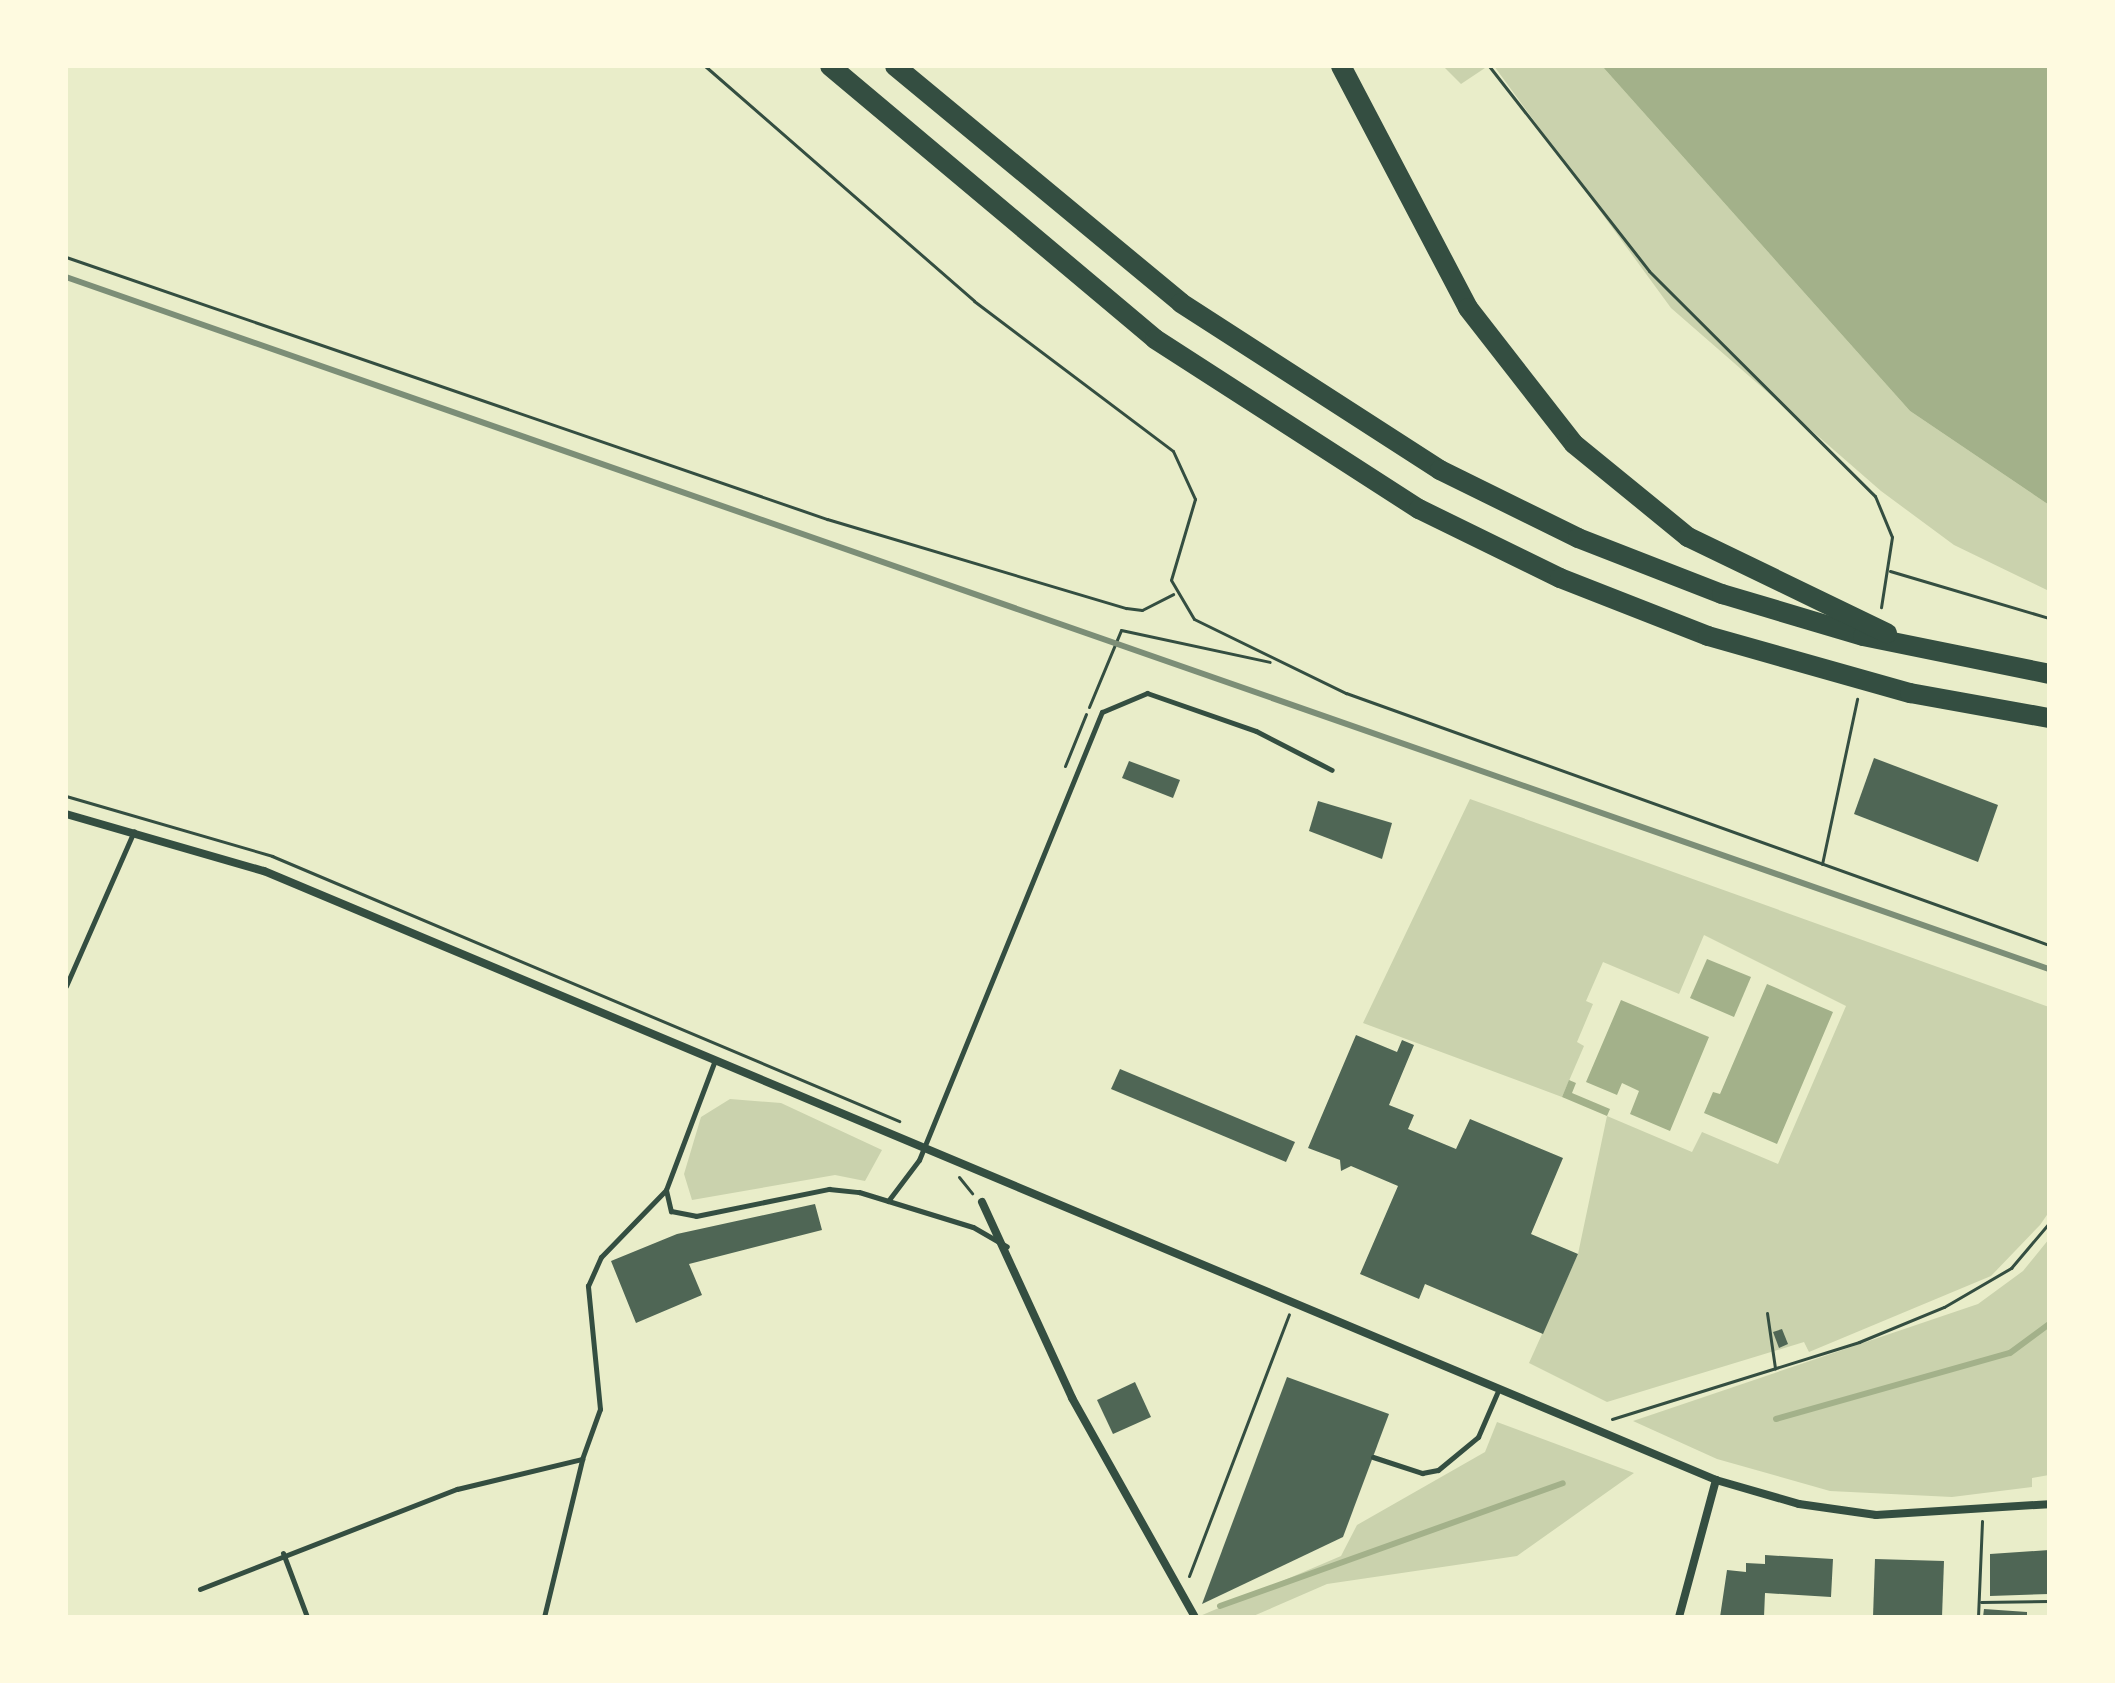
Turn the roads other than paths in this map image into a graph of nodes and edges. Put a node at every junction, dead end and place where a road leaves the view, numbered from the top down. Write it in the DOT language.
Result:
graph roads {
  1 [pos="830,66"];
  2 [pos="895,66"];
  3 [pos="1341,66"];
  4 [pos="1919,650"];
  5 [pos="2049,674"];
  6 [pos="2049,718"];
  7 [pos="1332,770"];
  8 [pos="66,814"];
  9 [pos="134,830"];
  10 [pos="66,986"];
  11 [pos="716,1059"];
  12 [pos="923,1146"];
  13 [pos="666,1190"];
  14 [pos="888,1201"];
  15 [pos="982,1202"];
  16 [pos="1007,1247"];
  17 [pos="1497,1393"];
  18 [pos="1373,1457"];
  19 [pos="582,1459"];
  20 [pos="1716,1480"];
  21 [pos="2049,1504"];
  22 [pos="283,1553"];
  23 [pos="200,1589"];
  24 [pos="307,1617"];
  25 [pos="544,1617"];
  26 [pos="1195,1617"];
  27 [pos="1679,1617"];
  1 -- 6 [label="highway"];
  2 -- 4 [label="highway"];
  3 -- 4 [label="highway"];
  4 -- 5 [label="highway"];
  7 -- 12 [label="lane"];
  8 -- 9 [label="street"];
  9 -- 10 [label="lane"];
  9 -- 11 [label="street"];
  11 -- 12 [label="street"];
  11 -- 13 [label="lane"];
  12 -- 14 [label="lane"];
  12 -- 17 [label="street"];
  13 -- 14 [label="lane"];
  13 -- 19 [label="lane"];
  14 -- 16 [label="lane"];
  15 -- 16 [label="street"];
  16 -- 26 [label="street"];
  17 -- 18 [label="lane"];
  17 -- 20 [label="street"];
  19 -- 22 [label="lane"];
  19 -- 25 [label="lane"];
  20 -- 21 [label="street"];
  20 -- 27 [label="street"];
  22 -- 23 [label="lane"];
  22 -- 24 [label="lane"];
}
